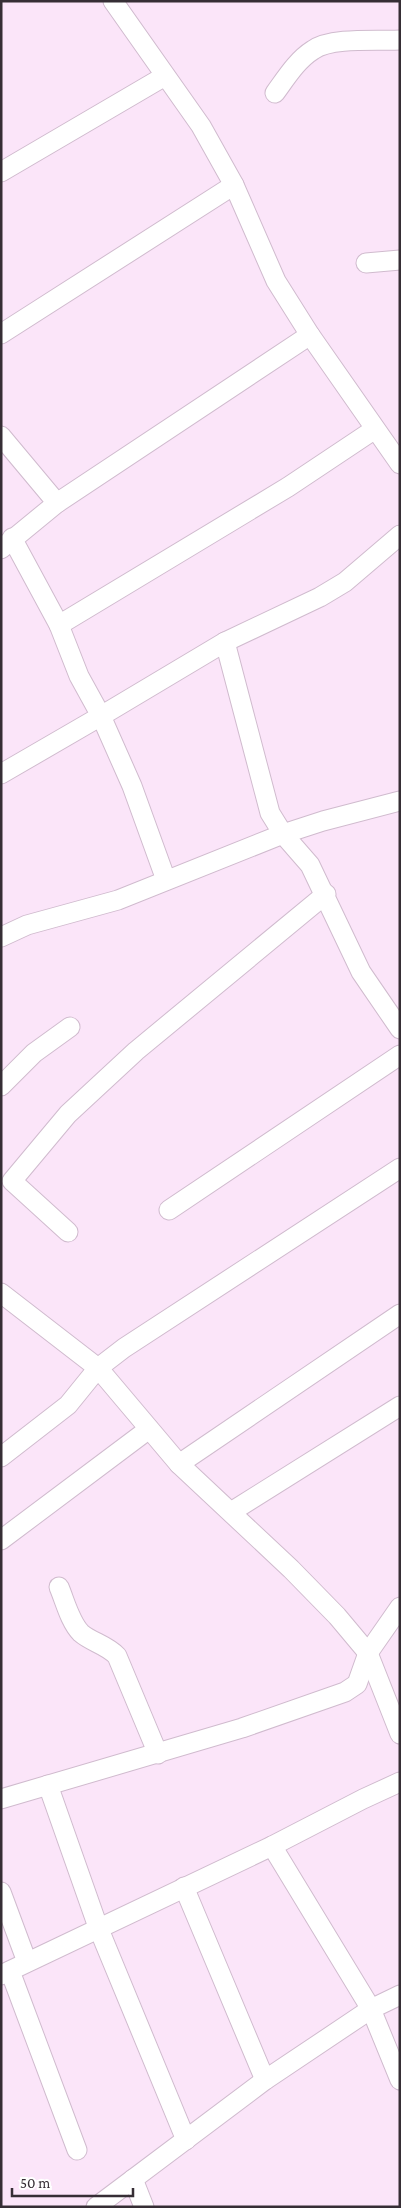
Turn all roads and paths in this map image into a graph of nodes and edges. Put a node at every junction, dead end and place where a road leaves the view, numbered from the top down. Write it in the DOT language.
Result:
graph roads {
  1 [pos="113,1"];
  2 [pos="400,40"];
  3 [pos="164,76"];
  4 [pos="275,93"];
  5 [pos="1,172"];
  6 [pos="234,185"];
  7 [pos="400,260"];
  8 [pos="366,263"];
  9 [pos="1,334"];
  10 [pos="310,335"];
  11 [pos="375,429"];
  12 [pos="1,436"];
  13 [pos="400,464"];
  14 [pos="57,503"];
  15 [pos="400,535"];
  16 [pos="6,544"];
  17 [pos="59,625"];
  18 [pos="225,642"];
  19 [pos="101,716"];
  20 [pos="1,774"];
  21 [pos="400,801"];
  22 [pos="283,834"];
  23 [pos="166,880"];
  24 [pos="326,894"];
  25 [pos="1,937"];
  26 [pos="70,1027"];
  27 [pos="400,1029"];
  28 [pos="400,1054"];
  29 [pos="1,1086"];
  30 [pos="400,1168"];
  31 [pos="7,1176"];
  32 [pos="169,1210"];
  33 [pos="68,1232"];
  34 [pos="4,1301"];
  35 [pos="400,1314"];
  36 [pos="98,1368"];
  37 [pos="400,1406"];
  38 [pos="149,1429"];
  39 [pos="1,1456"];
  40 [pos="179,1464"];
  41 [pos="231,1512"];
  42 [pos="1,1540"];
  43 [pos="59,1587"];
  44 [pos="400,1607"];
  45 [pos="368,1653"];
  46 [pos="400,1734"];
  47 [pos="158,1754"];
  48 [pos="400,1782"];
  49 [pos="48,1785"];
  50 [pos="1,1799"];
  51 [pos="272,1846"];
  52 [pos="184,1887"];
  53 [pos="1,1892"];
  54 [pos="98,1927"];
  55 [pos="27,1962"];
  56 [pos="5,1973"];
  57 [pos="400,1995"];
  58 [pos="371,2009"];
  59 [pos="265,2080"];
  60 [pos="400,2080"];
  61 [pos="186,2140"];
  62 [pos="77,2150"];
  63 [pos="133,2179"];
  64 [pos="96,2207"];
  65 [pos="144,2207"];
  1 -- 3 [label="street"];
  2 -- 4 [label="street"];
  3 -- 5 [label="street"];
  3 -- 6 [label="street"];
  6 -- 9 [label="street"];
  6 -- 10 [label="street"];
  7 -- 8 [label="street"];
  10 -- 11 [label="street"];
  10 -- 14 [label="street"];
  11 -- 13 [label="street"];
  11 -- 17 [label="street"];
  12 -- 14 [label="street"];
  14 -- 16 [label="street"];
  15 -- 18 [label="street"];
  16 -- 17 [label="street"];
  17 -- 19 [label="street"];
  18 -- 19 [label="street"];
  18 -- 22 [label="street"];
  19 -- 20 [label="street"];
  19 -- 23 [label="street"];
  21 -- 22 [label="street"];
  22 -- 23 [label="street"];
  22 -- 24 [label="street"];
  23 -- 25 [label="street"];
  24 -- 27 [label="street"];
  24 -- 31 [label="street"];
  26 -- 29 [label="street"];
  28 -- 32 [label="street"];
  30 -- 36 [label="street"];
  31 -- 33 [label="street"];
  34 -- 36 [label="street"];
  35 -- 40 [label="street"];
  36 -- 38 [label="street"];
  36 -- 39 [label="street"];
  37 -- 41 [label="street"];
  38 -- 40 [label="street"];
  38 -- 42 [label="street"];
  40 -- 41 [label="street"];
  41 -- 45 [label="street"];
  43 -- 47 [label="street"];
  44 -- 45 [label="street"];
  45 -- 46 [label="street"];
  45 -- 47 [label="street"];
  47 -- 49 [label="street"];
  48 -- 51 [label="street"];
  49 -- 50 [label="street"];
  49 -- 54 [label="street"];
  51 -- 52 [label="street"];
  51 -- 58 [label="street"];
  52 -- 54 [label="street"];
  52 -- 59 [label="street"];
  53 -- 55 [label="street"];
  54 -- 55 [label="street"];
  54 -- 61 [label="street"];
  55 -- 56 [label="street"];
  56 -- 62 [label="street"];
  57 -- 58 [label="street"];
  58 -- 59 [label="street"];
  58 -- 60 [label="street"];
  59 -- 61 [label="street"];
  61 -- 63 [label="street"];
  63 -- 64 [label="street"];
  63 -- 65 [label="street"];
}
